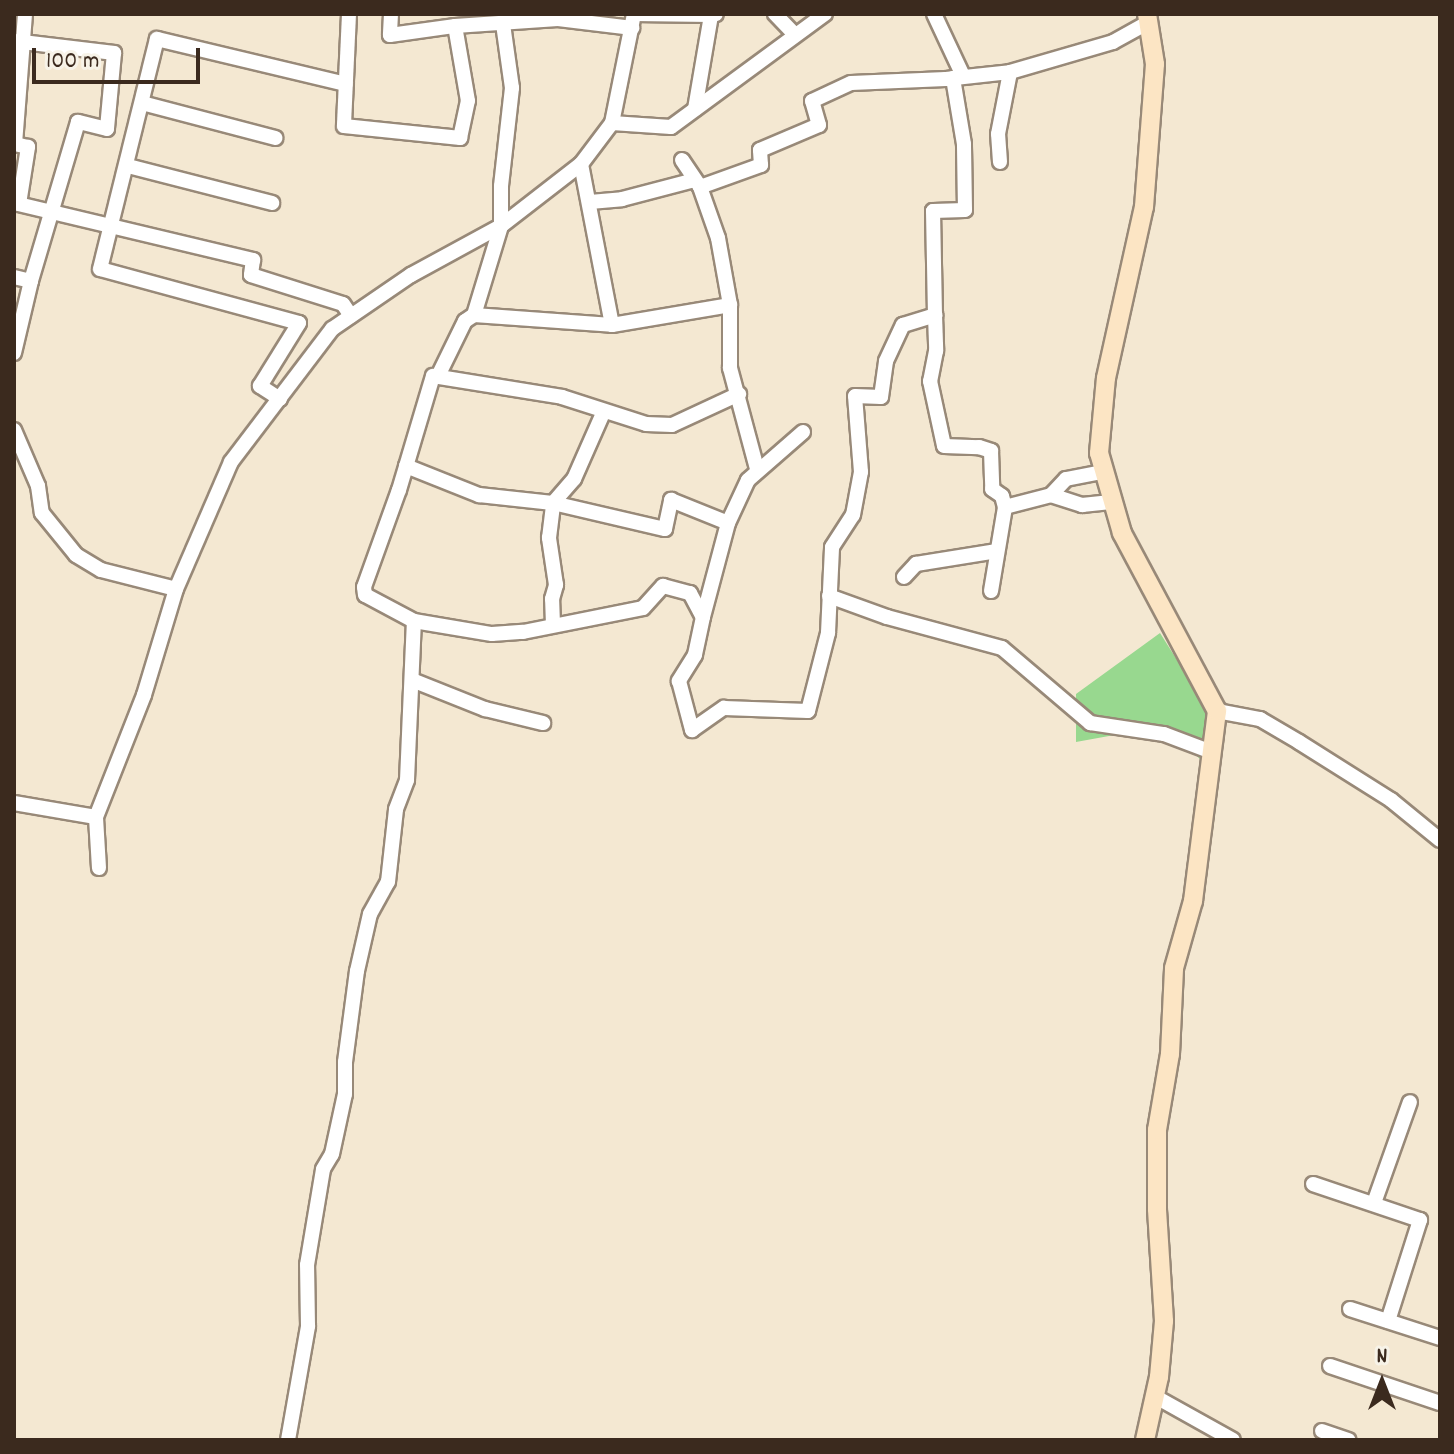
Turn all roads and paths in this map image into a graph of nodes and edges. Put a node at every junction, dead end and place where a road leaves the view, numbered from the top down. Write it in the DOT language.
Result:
graph roads {
  1 [pos="25,14"];
  2 [pos="349,14"];
  3 [pos="391,14"];
  4 [pos="775,14"];
  5 [pos="825,14"];
  6 [pos="934,14"];
  7 [pos="714,15"];
  8 [pos="557,17"];
  9 [pos="1147,18"];
  10 [pos="633,19"];
  11 [pos="459,22"];
  12 [pos="503,24"];
  13 [pos="794,34"];
  14 [pos="19,41"];
  15 [pos="1010,72"];
  16 [pos="958,77"];
  17 [pos="346,84"];
  18 [pos="17,86"];
  19 [pos="142,103"];
  20 [pos="695,109"];
  21 [pos="612,123"];
  22 [pos="15,130"];
  23 [pos="275,138"];
  24 [pos="682,160"];
  25 [pos="1000,162"];
  26 [pos="581,164"];
  27 [pos="128,166"];
  28 [pos="697,183"];
  29 [pos="590,202"];
  30 [pos="16,203"];
  31 [pos="272,203"];
  32 [pos="53,212"];
  33 [pos="501,226"];
  34 [pos="111,228"];
  35 [pos="14,277"];
  36 [pos="31,281"];
  37 [pos="730,305"];
  38 [pos="474,315"];
  39 [pos="935,315"];
  40 [pos="351,316"];
  41 [pos="612,325"];
  42 [pos="15,344"];
  43 [pos="439,374"];
  44 [pos="739,394"];
  45 [pos="280,399"];
  46 [pos="604,411"];
  47 [pos="14,430"];
  48 [pos="803,432"];
  49 [pos="406,466"];
  50 [pos="757,469"];
  51 [pos="1103,472"];
  52 [pos="1051,495"];
  53 [pos="1111,502"];
  54 [pos="553,503"];
  55 [pos="1005,507"];
  56 [pos="728,523"];
  57 [pos="997,551"];
  58 [pos="904,577"];
  59 [pos="176,589"];
  60 [pos="991,591"];
  61 [pos="829,596"];
  62 [pos="703,617"];
  63 [pos="414,621"];
  64 [pos="553,625"];
  65 [pos="412,680"];
  66 [pos="1217,711"];
  67 [pos="543,723"];
  68 [pos="1212,752"];
  69 [pos="14,803"];
  70 [pos="96,817"];
  71 [pos="1440,840"];
  72 [pos="99,868"];
  73 [pos="1410,1102"];
  74 [pos="1313,1184"];
  75 [pos="1374,1203"];
  76 [pos="1350,1309"];
  77 [pos="1388,1321"];
  78 [pos="1440,1338"];
  79 [pos="1330,1366"];
  80 [pos="1156,1397"];
  81 [pos="1440,1403"];
  82 [pos="1322,1431"];
  83 [pos="288,1440"];
  84 [pos="1145,1440"];
  85 [pos="1233,1440"];
  86 [pos="1348,1440"];
  1 -- 14 [label="street"];
  2 -- 17 [label="street"];
  3 -- 11 [label="street"];
  4 -- 13 [label="street"];
  5 -- 13 [label="street"];
  6 -- 16 [label="street"];
  7 -- 10 [label="street"];
  7 -- 20 [label="street"];
  8 -- 10 [label="street"];
  8 -- 12 [label="street"];
  9 -- 15 [label="street"];
  9 -- 51 [label="street"];
  10 -- 21 [label="street"];
  11 -- 12 [label="street"];
  11 -- 17 [label="street"];
  12 -- 33 [label="street"];
  13 -- 20 [label="street"];
  14 -- 18 [label="street"];
  14 -- 32 [label="street"];
  15 -- 16 [label="street"];
  15 -- 25 [label="street"];
  16 -- 28 [label="street"];
  16 -- 39 [label="street"];
  17 -- 19 [label="street"];
  18 -- 22 [label="street"];
  19 -- 23 [label="street"];
  19 -- 27 [label="street"];
  20 -- 21 [label="street"];
  21 -- 26 [label="street"];
  22 -- 30 [label="street"];
  24 -- 28 [label="street"];
  26 -- 29 [label="street"];
  26 -- 33 [label="street"];
  27 -- 31 [label="street"];
  27 -- 34 [label="street"];
  28 -- 29 [label="street"];
  28 -- 37 [label="street"];
  29 -- 41 [label="street"];
  30 -- 32 [label="street"];
  32 -- 34 [label="street"];
  32 -- 36 [label="street"];
  33 -- 38 [label="street"];
  33 -- 40 [label="street"];
  34 -- 40 [label="street"];
  34 -- 45 [label="street"];
  35 -- 36 [label="street"];
  36 -- 42 [label="street"];
  37 -- 41 [label="street"];
  37 -- 44 [label="street"];
  38 -- 41 [label="street"];
  38 -- 43 [label="street"];
  39 -- 55 [label="street"];
  39 -- 61 [label="street"];
  40 -- 45 [label="street"];
  43 -- 46 [label="street"];
  43 -- 49 [label="street"];
  44 -- 46 [label="street"];
  44 -- 50 [label="street"];
  45 -- 59 [label="street"];
  46 -- 54 [label="street"];
  47 -- 59 [label="street"];
  48 -- 50 [label="street"];
  49 -- 54 [label="street"];
  49 -- 63 [label="street"];
  50 -- 56 [label="street"];
  51 -- 52 [label="street"];
  51 -- 53 [label="street"];
  52 -- 53 [label="street"];
  52 -- 55 [label="street"];
  53 -- 66 [label="street"];
  54 -- 56 [label="street"];
  54 -- 64 [label="street"];
  55 -- 57 [label="street"];
  56 -- 62 [label="street"];
  57 -- 58 [label="street"];
  57 -- 60 [label="street"];
  59 -- 70 [label="street"];
  61 -- 62 [label="street"];
  61 -- 68 [label="street"];
  62 -- 64 [label="street"];
  63 -- 64 [label="street"];
  63 -- 65 [label="street"];
  65 -- 67 [label="street"];
  65 -- 83 [label="street"];
  66 -- 68 [label="street"];
  66 -- 71 [label="street"];
  68 -- 80 [label="street"];
  69 -- 70 [label="street"];
  70 -- 72 [label="street"];
  73 -- 75 [label="street"];
  74 -- 75 [label="street"];
  75 -- 77 [label="street"];
  76 -- 77 [label="street"];
  77 -- 78 [label="street"];
  79 -- 81 [label="street"];
  80 -- 84 [label="street"];
  80 -- 85 [label="street"];
  82 -- 86 [label="street"];
}
